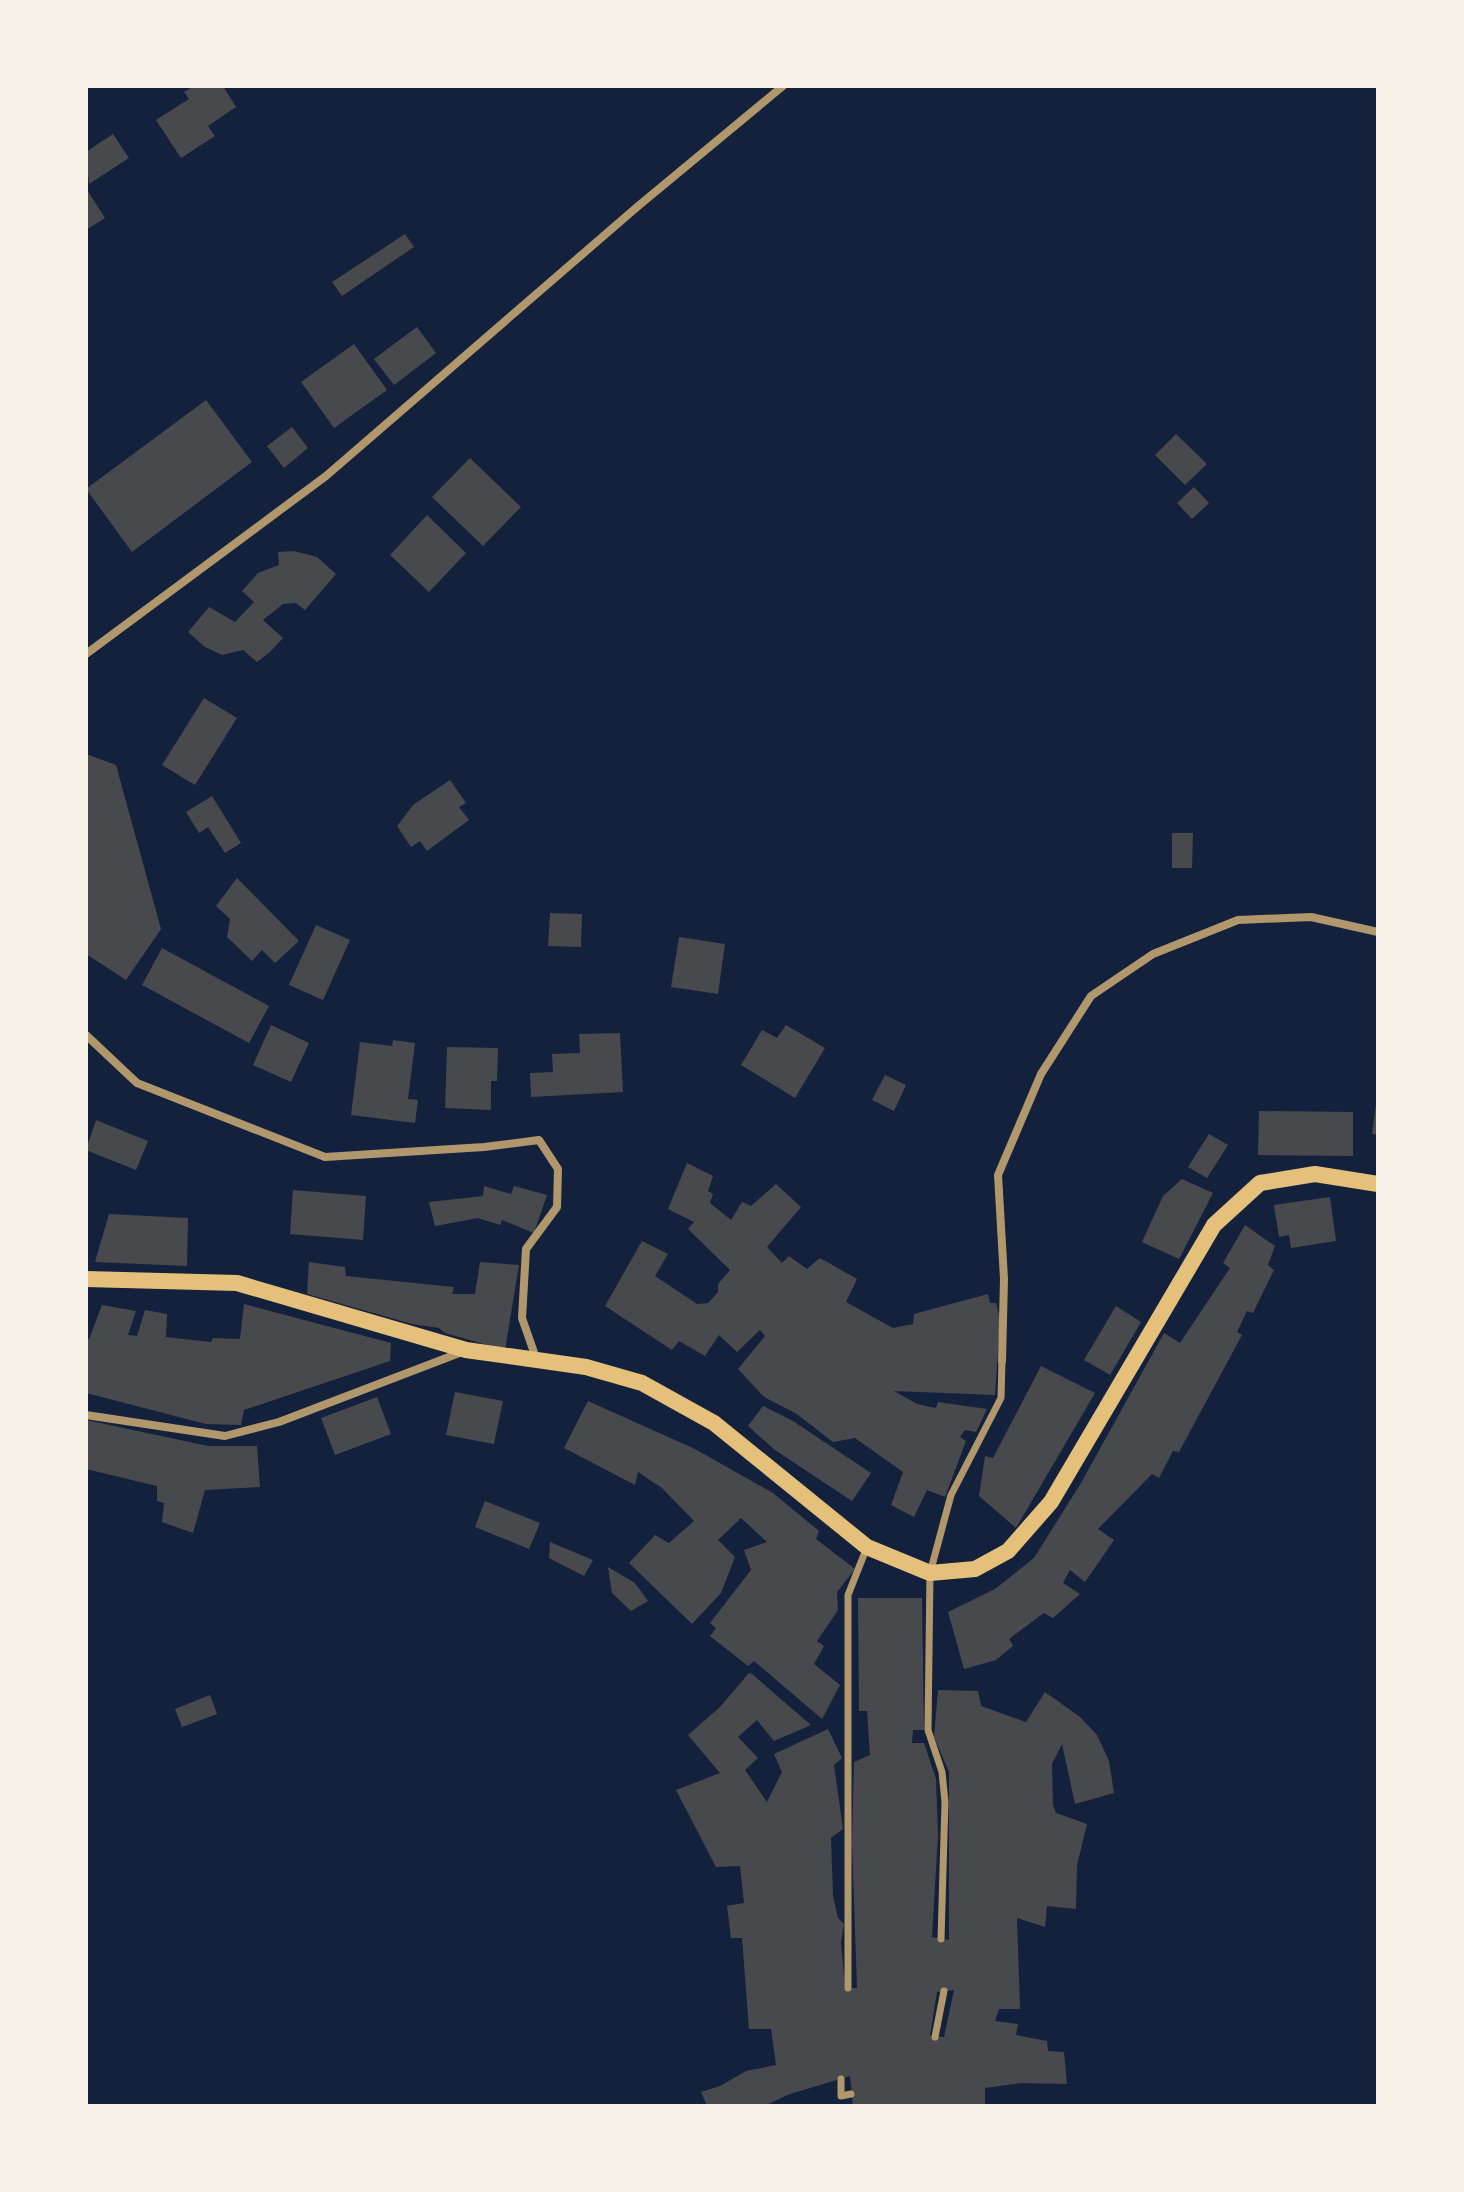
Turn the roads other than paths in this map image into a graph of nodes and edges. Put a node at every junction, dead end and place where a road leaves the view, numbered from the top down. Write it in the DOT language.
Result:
graph roads {
  1 [pos="783,86"];
  2 [pos="86,654"];
  3 [pos="1378,932"];
  4 [pos="86,1035"];
  5 [pos="1378,1184"];
  6 [pos="86,1279"];
  7 [pos="466,1350"];
  8 [pos="537,1361"];
  9 [pos="1002,1361"];
  10 [pos="86,1415"];
  11 [pos="867,1547"];
  12 [pos="930,1573"];
  13 [pos="941,1939"];
  14 [pos="848,1988"];
  15 [pos="944,1991"];
  16 [pos="935,2037"];
  17 [pos="841,2079"];
  18 [pos="851,2094"];
  1 -- 2 [label="street"];
  3 -- 9 [label="street"];
  4 -- 8 [label="street"];
  5 -- 12 [label="main road"];
  6 -- 7 [label="main road"];
  7 -- 8 [label="main road"];
  7 -- 10 [label="street"];
  8 -- 11 [label="main road"];
  9 -- 12 [label="street"];
  11 -- 12 [label="main road"];
  11 -- 14 [label="street"];
  12 -- 13 [label="street"];
  15 -- 16 [label="street"];
  17 -- 18 [label="street"];
}
